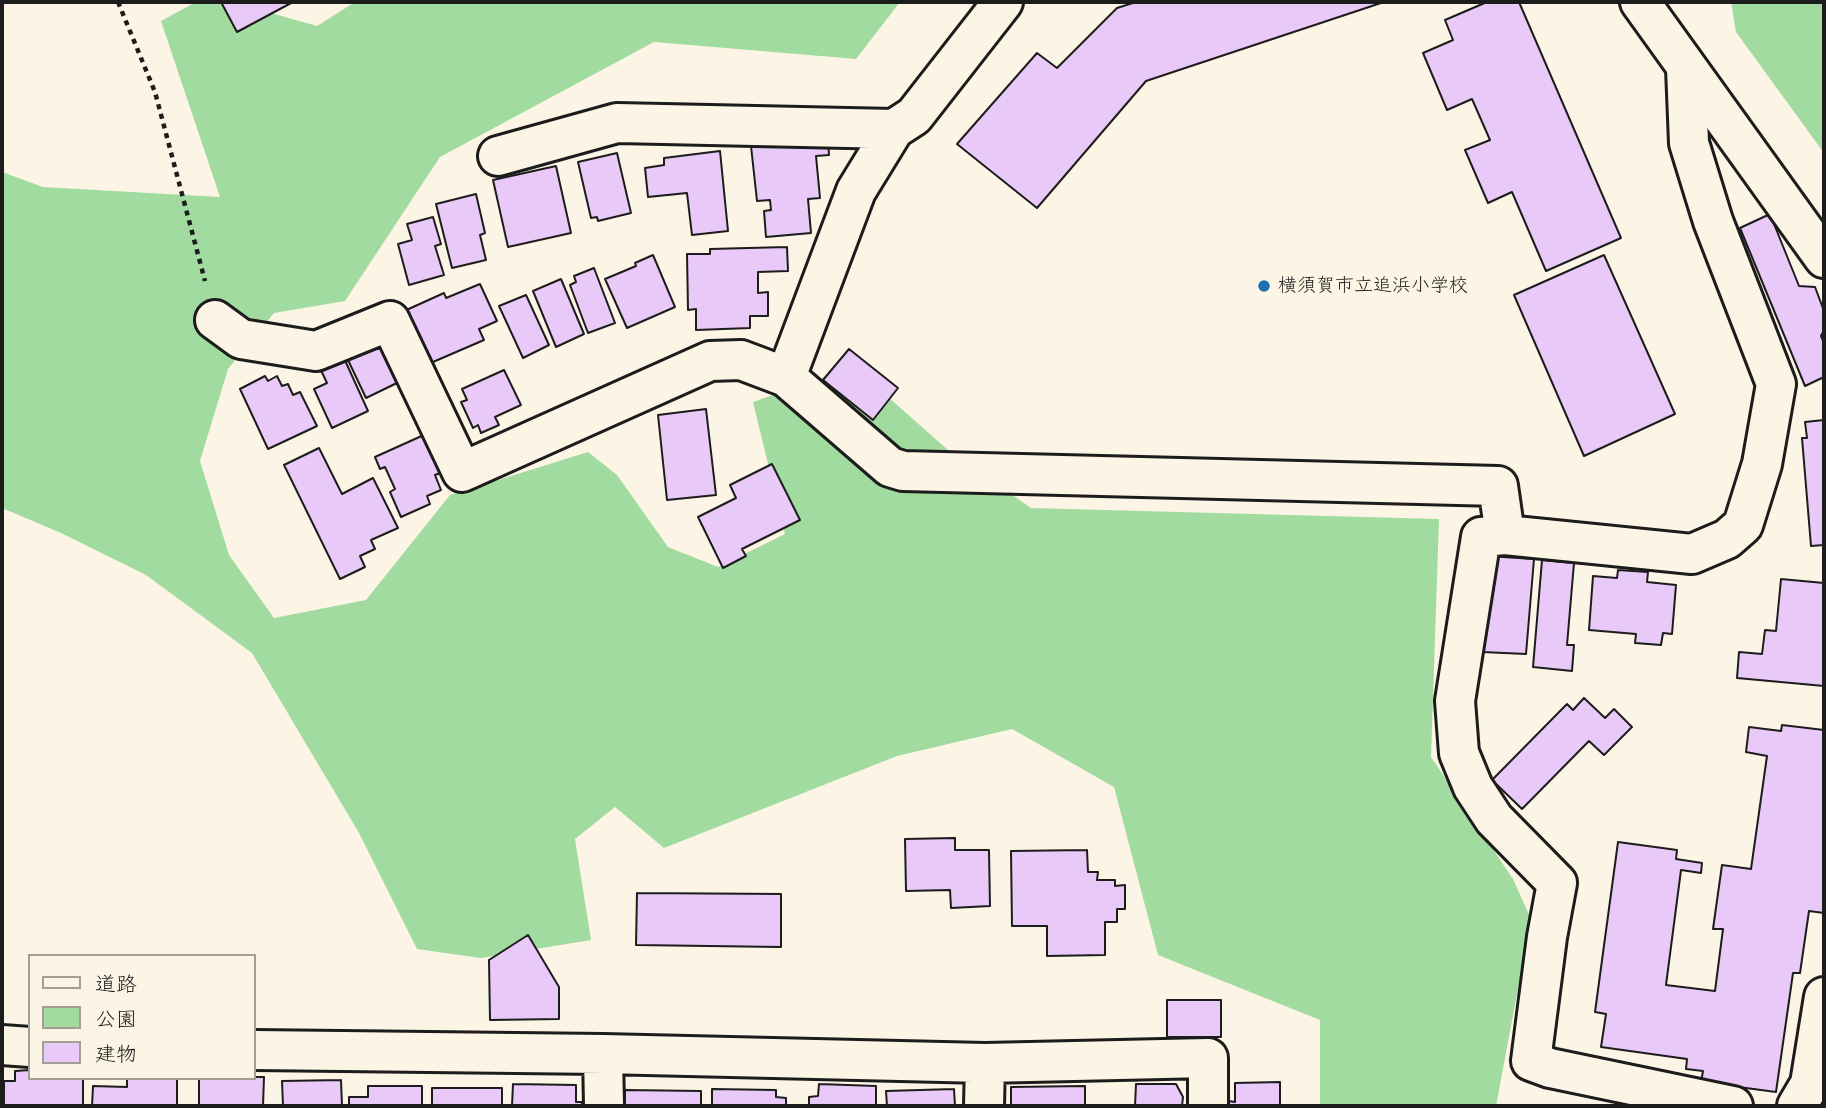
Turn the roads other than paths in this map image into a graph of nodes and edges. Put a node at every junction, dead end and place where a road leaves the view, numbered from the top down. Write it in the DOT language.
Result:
graph roads {
  1 [pos="1003,2"];
  2 [pos="1640,2"];
  3 [pos="1686,68"];
  4 [pos="894,129"];
  5 [pos="498,156"];
  6 [pos="1824,258"];
  7 [pos="215,320"];
  8 [pos="786,377"];
  9 [pos="1505,535"];
  10 [pos="1824,997"];
  11 [pos="2,1045"];
  12 [pos="28,1047"];
  13 [pos="256,1050"];
  14 [pos="603,1054"];
  15 [pos="985,1063"];
  16 [pos="604,1106"];
  17 [pos="984,1106"];
  18 [pos="1208,1106"];
  19 [pos="1733,1106"];
  20 [pos="1797,1106"];
  1 -- 4 [label="street"];
  2 -- 3 [label="street"];
  3 -- 6 [label="street"];
  3 -- 9 [label="street"];
  4 -- 5 [label="street"];
  4 -- 8 [label="street"];
  7 -- 8 [label="street"];
  8 -- 9 [label="street"];
  9 -- 19 [label="street"];
  10 -- 20 [label="street"];
  11 -- 12 [label="street"];
  13 -- 14 [label="street"];
  14 -- 15 [label="street"];
  14 -- 16 [label="street"];
  15 -- 17 [label="street"];
  15 -- 18 [label="street"];
}
